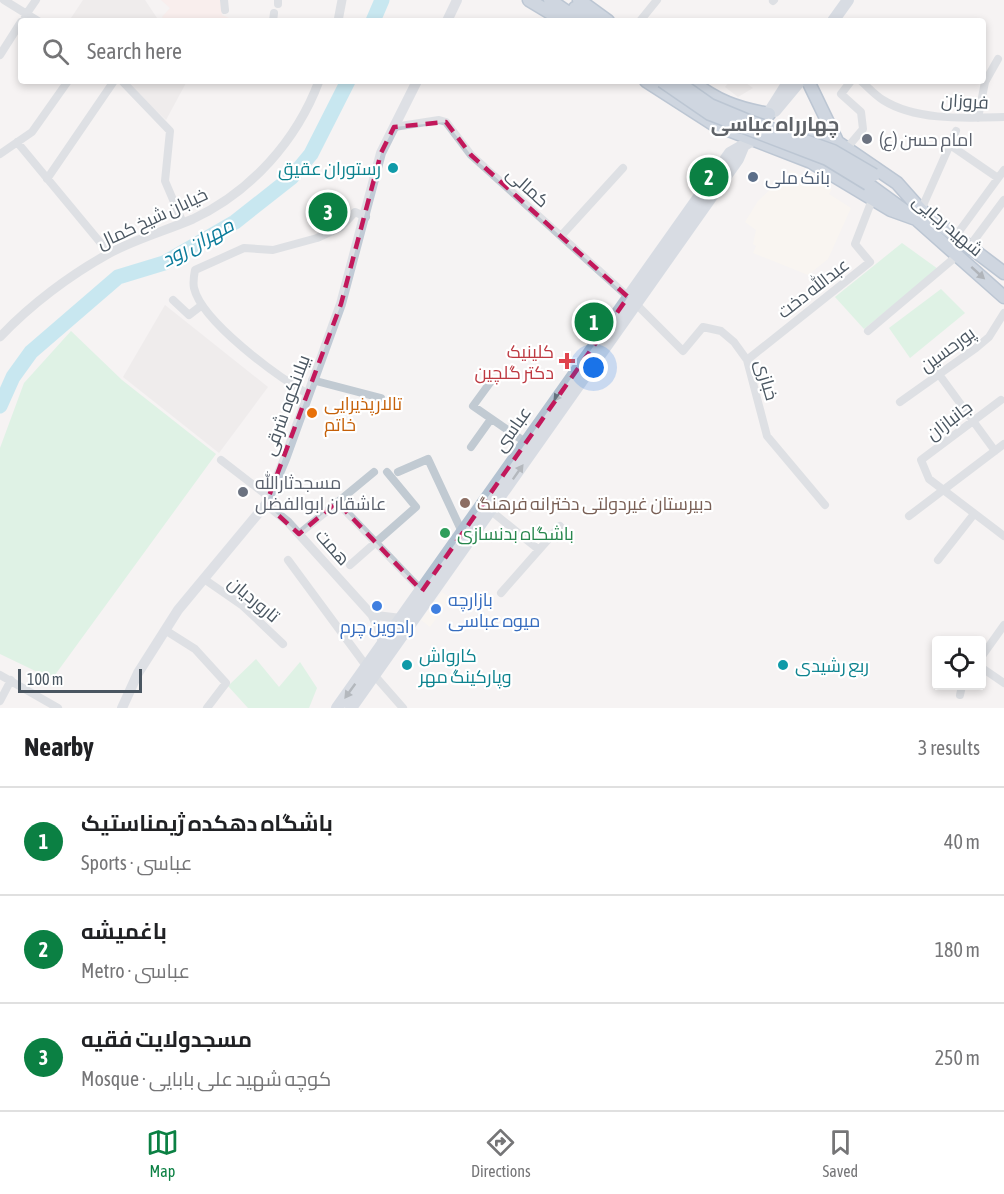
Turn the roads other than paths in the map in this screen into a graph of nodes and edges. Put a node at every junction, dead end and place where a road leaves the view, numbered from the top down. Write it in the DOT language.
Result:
graph roads {
  1 [pos="4,0"];
  2 [pos="36,0"];
  3 [pos="224,0"];
  4 [pos="342,0"];
  5 [pos="457,0"];
  6 [pos="529,0"];
  7 [pos="550,0"];
  8 [pos="564,0"];
  9 [pos="579,0"];
  10 [pos="657,0"];
  11 [pos="848,0"];
  12 [pos="857,0"];
  13 [pos="225,10"];
  14 [pos="27,13"];
  15 [pos="24,18"];
  16 [pos="34,18"];
  17 [pos="339,18"];
  18 [pos="448,18"];
  19 [pos="559,18"];
  20 [pos="576,18"];
  21 [pos="589,18"];
  22 [pos="604,18"];
  23 [pos="642,18"];
  24 [pos="835,18"];
  25 [pos="844,18"];
  26 [pos="18,27"];
  27 [pos="0,55"];
  28 [pos="998,60"];
  29 [pos="986,80"];
  30 [pos="66,84"];
  31 [pos="112,84"];
  32 [pos="125,84"];
  33 [pos="316,84"];
  34 [pos="416,84"];
  35 [pos="651,84"];
  36 [pos="666,84"];
  37 [pos="680,84"];
  38 [pos="695,84"];
  39 [pos="787,84"];
  40 [pos="798,84"];
  41 [pos="810,84"];
  42 [pos="849,84"];
  43 [pos="864,84"];
  44 [pos="985,84"];
  45 [pos="769,114"];
  46 [pos="1004,117"];
  47 [pos="978,118"];
  48 [pos="394,127"];
  49 [pos="956,131"];
  50 [pos="17,142"];
  51 [pos="747,144"];
  52 [pos="950,145"];
  53 [pos="842,146"];
  54 [pos="0,154"];
  55 [pos="799,157"];
  56 [pos="622,168"];
  57 [pos="1004,170"];
  58 [pos="998,178"];
  59 [pos="47,179"];
  60 [pos="871,179"];
  61 [pos="872,200"];
  62 [pos="1004,200"];
  63 [pos="919,215"];
  64 [pos="366,217"];
  65 [pos="183,223"];
  66 [pos="561,236"];
  67 [pos="955,237"];
  68 [pos="969,247"];
  69 [pos="109,253"];
  70 [pos="958,255"];
  71 [pos="1003,269"];
  72 [pos="1004,297"];
  73 [pos="173,300"];
  74 [pos="632,301"];
  75 [pos="202,305"];
  76 [pos="1004,312"];
  77 [pos="868,331"];
  78 [pos="0,337"];
  79 [pos="747,360"];
  80 [pos="938,373"];
  81 [pos="312,380"];
  82 [pos="492,380"];
  83 [pos="308,394"];
  84 [pos="381,398"];
  85 [pos="1001,400"];
  86 [pos="900,402"];
  87 [pos="491,419"];
  88 [pos="973,422"];
  89 [pos="1004,444"];
  90 [pos="530,445"];
  91 [pos="471,447"];
  92 [pos="994,451"];
  93 [pos="221,460"];
  94 [pos="374,472"];
  95 [pos="387,472"];
  96 [pos="398,472"];
  97 [pos="943,491"];
  98 [pos="267,500"];
  99 [pos="337,502"];
  100 [pos="825,505"];
  101 [pos="491,511"];
  102 [pos="974,514"];
  103 [pos="909,516"];
  104 [pos="560,526"];
  105 [pos="299,534"];
  106 [pos="1004,536"];
  107 [pos="465,537"];
  108 [pos="377,543"];
  109 [pos="538,549"];
  110 [pos="288,560"];
  111 [pos="938,560"];
  112 [pos="351,565"];
  113 [pos="204,579"];
  114 [pos="501,593"];
  115 [pos="426,594"];
  116 [pos="372,615"];
  117 [pos="408,619"];
  118 [pos="1004,625"];
  119 [pos="165,630"];
  120 [pos="283,644"];
  121 [pos="382,646"];
  122 [pos="986,649"];
  123 [pos="385,661"];
  124 [pos="371,671"];
  125 [pos="986,671"];
  126 [pos="0,675"];
  127 [pos="11,680"];
  128 [pos="1004,683"];
  129 [pos="961,690"];
  130 [pos="960,695"];
  131 [pos="0,701"];
  132 [pos="58,708"];
  133 [pos="122,708"];
  134 [pos="207,708"];
  135 [pos="337,708"];
  136 [pos="351,708"];
  137 [pos="403,708"];
  1 -- 14 [label="street"];
  2 -- 14 [label="street"];
  3 -- 13 [label="street"];
  4 -- 17 [label="street"];
  5 -- 18 [label="main road"];
  6 -- 19 [label="highway"];
  7 -- 20 [label="highway"];
  8 -- 21 [label="highway"];
  9 -- 22 [label="highway"];
  10 -- 23 [label="street"];
  11 -- 24 [label="main road"];
  12 -- 25 [label="main road"];
  14 -- 15 [label="street"];
  14 -- 16 [label="street"];
  26 -- 27 [label="street"];
  28 -- 29 [label="street"];
  30 -- 50 [label="street"];
  31 -- 59 [label="street"];
  32 -- 65 [label="street"];
  33 -- 65 [label="street, خیابان شیخ کمال"];
  34 -- 48 [label="main road, بیلانکوه شرقی"];
  35 -- 51 [label="highway"];
  36 -- 60 [label="highway, bridge"];
  37 -- 60 [label="highway, bridge"];
  38 -- 45 [label="highway"];
  39 -- 45 [label="main road, عباسى"];
  40 -- 45 [label="main road, عباسى"];
  41 -- 53 [label="highway"];
  42 -- 53 [label="street"];
  43 -- 47 [label="street, فروزان"];
  44 -- 47 [label="street"];
  45 -- 51 [label="main road, عباسى"];
  46 -- 47 [label="street, فروزان"];
  48 -- 64 [label="main road, بیلانکوه شرقی"];
  48 -- 66 [label="street, کمالی"];
  49 -- 52 [label="street"];
  50 -- 54 [label="street"];
  50 -- 59 [label="street"];
  51 -- 55 [label="highway"];
  51 -- 74 [label="main road, عباسى"];
  52 -- 58 [label="street"];
  52 -- 63 [label="street"];
  53 -- 55 [label="highway"];
  53 -- 63 [label="highway"];
  55 -- 61 [label="highway"];
  56 -- 66 [label="street"];
  57 -- 58 [label="street"];
  58 -- 67 [label="street"];
  59 -- 69 [label="street"];
  60 -- 63 [label="highway"];
  61 -- 63 [label="highway"];
  61 -- 79 [label="street, عبدالله دخت"];
  62 -- 68 [label="street"];
  63 -- 67 [label="highway"];
  63 -- 70 [label="highway, شهید رجایی"];
  64 -- 75 [label="street"];
  64 -- 81 [label="main road, بیلانکوه شرقی"];
  65 -- 69 [label="street, خیابان شیخ کمال"];
  66 -- 74 [label="street, کمالی"];
  67 -- 68 [label="highway"];
  68 -- 71 [label="highway"];
  69 -- 78 [label="street, خیابان شیخ کمال"];
  70 -- 72 [label="highway, شهید رجایی, one-way"];
  70 -- 77 [label="street"];
  73 -- 75 [label="street"];
  74 -- 79 [label="street, خبازی"];
  74 -- 90 [label="main road, عباسى"];
  75 -- 83 [label="street"];
  76 -- 80 [label="street, پورحسین"];
  79 -- 100 [label="street, خبازی"];
  80 -- 86 [label="street, پورحسین"];
  80 -- 88 [label="street"];
  81 -- 83 [label="main road, بیلانکوه شرقی"];
  81 -- 84 [label="street"];
  82 -- 87 [label="street"];
  83 -- 98 [label="main road, بیلانکوه شرقی"];
  85 -- 88 [label="street, جانبازان"];
  87 -- 90 [label="street"];
  87 -- 91 [label="street"];
  88 -- 92 [label="street"];
  88 -- 97 [label="street, جانبازان"];
  89 -- 92 [label="street"];
  101 -- 90 [label="main road, عباسى, one-way"];
  90 -- 107 [label="main road, عباسى"];
  92 -- 97 [label="street"];
  93 -- 98 [label="street"];
  94 -- 99 [label="street"];
  95 -- 108 [label="street"];
  96 -- 107 [label="street"];
  97 -- 102 [label="street, جانبازان"];
  97 -- 103 [label="street"];
  98 -- 105 [label="street, همت"];
  98 -- 113 [label="main road, بیلانکوه شرقی"];
  99 -- 105 [label="street"];
  99 -- 108 [label="street"];
  101 -- 107 [label="main road, عباسى"];
  101 -- 109 [label="street"];
  102 -- 106 [label="street, جانبازان"];
  102 -- 111 [label="street"];
  104 -- 109 [label="street"];
  105 -- 116 [label="street, همت"];
  107 -- 115 [label="main road, عباسى"];
  108 -- 112 [label="street"];
  108 -- 115 [label="street"];
  109 -- 114 [label="street"];
  110 -- 124 [label="street"];
  113 -- 119 [label="main road, بیلانکوه شرقی"];
  113 -- 120 [label="street, تاروردیان"];
  115 -- 117 [label="main road, عباسى"];
  116 -- 117 [label="street"];
  116 -- 121 [label="street, همت"];
  117 -- 121 [label="main road, عباسى"];
  117 -- 123 [label="main road, عباسى"];
  118 -- 122 [label="street"];
  119 -- 133 [label="main road, بیلانکوه شرقی"];
  119 -- 134 [label="street"];
  121 -- 123 [label="street, همت"];
  121 -- 124 [label="main road, عباسى"];
  123 -- 124 [label="main road, عباسى"];
  124 -- 135 [label="main road, عباسى, one-way"];
  124 -- 136 [label="main road, عباسى"];
  124 -- 137 [label="street"];
  125 -- 128 [label="street"];
  126 -- 127 [label="street"];
  127 -- 131 [label="street"];
  127 -- 132 [label="street"];
  129 -- 130 [label="street"];
}
